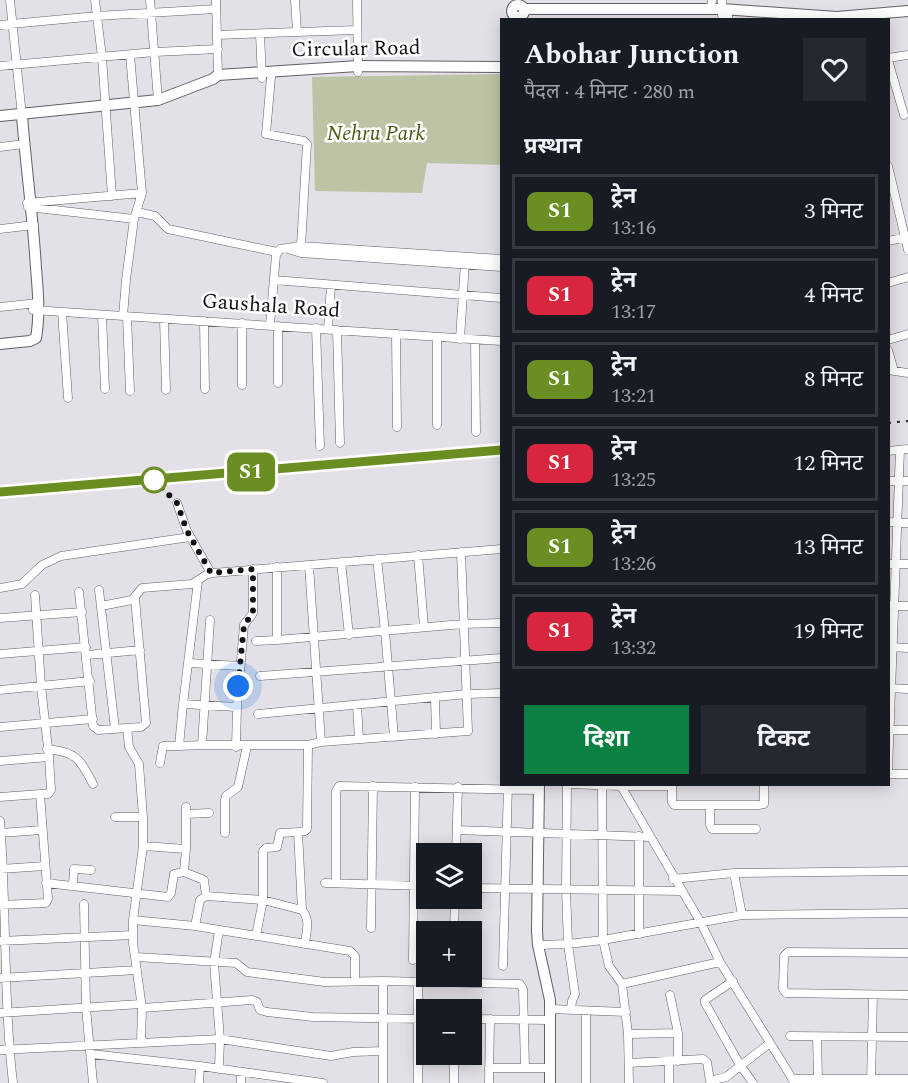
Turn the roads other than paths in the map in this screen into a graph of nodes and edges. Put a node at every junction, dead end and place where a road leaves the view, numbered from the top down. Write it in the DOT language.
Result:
graph roads {
  1 [pos="10,0"];
  2 [pos="95,0"];
  3 [pos="150,0"];
  4 [pos="216,0"];
  5 [pos="295,0"];
  6 [pos="357,0"];
  7 [pos="216,9"];
  8 [pos="721,10"];
  9 [pos="518,11"];
  10 [pos="908,11"];
  11 [pos="152,12"];
  12 [pos="97,16"];
  13 [pos="771,18"];
  14 [pos="908,18"];
  15 [pos="890,20"];
  16 [pos="11,24"];
  17 [pos="0,25"];
  18 [pos="357,30"];
  19 [pos="297,32"];
  20 [pos="260,34"];
  21 [pos="217,35"];
  22 [pos="218,49"];
  23 [pos="155,52"];
  24 [pos="130,55"];
  25 [pos="908,56"];
  26 [pos="102,57"];
  27 [pos="890,59"];
  28 [pos="0,66"];
  29 [pos="16,66"];
  30 [pos="890,66"];
  31 [pos="500,67"];
  32 [pos="358,69"];
  33 [pos="500,72"];
  34 [pos="264,75"];
  35 [pos="216,77"];
  36 [pos="158,100"];
  37 [pos="135,102"];
  38 [pos="106,105"];
  39 [pos="904,115"];
  40 [pos="0,116"];
  41 [pos="17,116"];
  42 [pos="0,121"];
  43 [pos="21,145"];
  44 [pos="0,147"];
  45 [pos="890,185"];
  46 [pos="142,193"];
  47 [pos="112,196"];
  48 [pos="892,204"];
  49 [pos="29,205"];
  50 [pos="136,216"];
  51 [pos="31,225"];
  52 [pos="0,229"];
  53 [pos="906,237"];
  54 [pos="890,241"];
  55 [pos="301,246"];
  56 [pos="281,250"];
  57 [pos="908,250"];
  58 [pos="500,259"];
  59 [pos="465,261"];
  60 [pos="500,267"];
  61 [pos="908,277"];
  62 [pos="274,280"];
  63 [pos="890,282"];
  64 [pos="331,285"];
  65 [pos="462,296"];
  66 [pos="500,298"];
  67 [pos="0,307"];
  68 [pos="36,307"];
  69 [pos="62,312"];
  70 [pos="102,315"];
  71 [pos="125,316"];
  72 [pos="164,319"];
  73 [pos="204,321"];
  74 [pos="242,323"];
  75 [pos="274,325"];
  76 [pos="316,328"];
  77 [pos="328,329"];
  78 [pos="337,330"];
  79 [pos="396,334"];
  80 [pos="908,334"];
  81 [pos="437,337"];
  82 [pos="0,339"];
  83 [pos="460,339"];
  84 [pos="890,339"];
  85 [pos="475,340"];
  86 [pos="500,340"];
  87 [pos="0,344"];
  88 [pos="891,370"];
  89 [pos="908,373"];
  90 [pos="278,383"];
  91 [pos="242,385"];
  92 [pos="105,389"];
  93 [pos="206,389"];
  94 [pos="166,390"];
  95 [pos="130,391"];
  96 [pos="68,398"];
  97 [pos="437,425"];
  98 [pos="397,427"];
  99 [pos="476,432"];
  100 [pos="340,443"];
  101 [pos="320,446"];
  102 [pos="904,450"];
  103 [pos="890,481"];
  104 [pos="899,481"];
  105 [pos="908,481"];
  106 [pos="177,503"];
  107 [pos="890,522"];
  108 [pos="898,523"];
  109 [pos="908,523"];
  110 [pos="190,537"];
  111 [pos="500,549"];
  112 [pos="461,552"];
  113 [pos="418,555"];
  114 [pos="376,559"];
  115 [pos="341,562"];
  116 [pos="892,564"];
  117 [pos="908,564"];
  118 [pos="309,565"];
  119 [pos="277,567"];
  120 [pos="253,569"];
  121 [pos="211,573"];
  122 [pos="198,581"];
  123 [pos="0,588"];
  124 [pos="99,590"];
  125 [pos="79,592"];
  126 [pos="35,595"];
  127 [pos="135,598"];
  128 [pos="891,605"];
  129 [pos="101,606"];
  130 [pos="908,606"];
  131 [pos="82,612"];
  132 [pos="36,615"];
  133 [pos="0,618"];
  134 [pos="210,620"];
  135 [pos="500,623"];
  136 [pos="464,624"];
  137 [pos="424,627"];
  138 [pos="385,631"];
  139 [pos="349,635"];
  140 [pos="314,637"];
  141 [pos="277,640"];
  142 [pos="256,641"];
  143 [pos="890,647"];
  144 [pos="908,648"];
  145 [pos="140,650"];
  146 [pos="86,651"];
  147 [pos="39,652"];
  148 [pos="106,653"];
  149 [pos="0,654"];
  150 [pos="500,658"];
  151 [pos="465,660"];
  152 [pos="189,663"];
  153 [pos="206,664"];
  154 [pos="240,666"];
  155 [pos="389,667"];
  156 [pos="317,672"];
  157 [pos="260,676"];
  158 [pos="90,681"];
  159 [pos="40,686"];
  160 [pos="890,688"];
  161 [pos="908,688"];
  162 [pos="0,690"];
  163 [pos="500,693"];
  164 [pos="467,694"];
  165 [pos="435,697"];
  166 [pos="392,702"];
  167 [pos="183,704"];
  168 [pos="357,705"];
  169 [pos="203,706"];
  170 [pos="237,707"];
  171 [pos="320,709"];
  172 [pos="258,714"];
  173 [pos="93,719"];
  174 [pos="45,723"];
  175 [pos="0,727"];
  176 [pos="127,728"];
  177 [pos="115,729"];
  178 [pos="890,730"];
  179 [pos="908,730"];
  180 [pos="436,734"];
  181 [pos="394,737"];
  182 [pos="359,739"];
  183 [pos="321,742"];
  184 [pos="308,745"];
  185 [pos="179,746"];
  186 [pos="202,746"];
  187 [pos="247,746"];
  188 [pos="236,747"];
  189 [pos="48,753"];
  190 [pos="0,761"];
  191 [pos="160,763"];
  192 [pos="890,773"];
  193 [pos="908,774"];
  194 [pos="93,784"];
  195 [pos="374,786"];
  196 [pos="568,786"];
  197 [pos="602,786"];
  198 [pos="625,786"];
  199 [pos="672,786"];
  200 [pos="764,786"];
  201 [pos="415,787"];
  202 [pos="458,787"];
  203 [pos="508,787"];
  204 [pos="539,787"];
  205 [pos="40,794"];
  206 [pos="0,797"];
  207 [pos="710,805"];
  208 [pos="208,813"];
  209 [pos="115,817"];
  210 [pos="143,817"];
  211 [pos="0,821"];
  212 [pos="42,830"];
  213 [pos="457,830"];
  214 [pos="756,830"];
  215 [pos="506,831"];
  216 [pos="538,831"];
  217 [pos="298,832"];
  218 [pos="0,833"];
  219 [pos="225,833"];
  220 [pos="567,833"];
  221 [pos="602,834"];
  222 [pos="639,836"];
  223 [pos="650,837"];
  224 [pos="456,843"];
  225 [pos="143,846"];
  226 [pos="186,849"];
  227 [pos="45,866"];
  228 [pos="2,868"];
  229 [pos="91,870"];
  230 [pos="908,871"];
  231 [pos="184,872"];
  232 [pos="734,873"];
  233 [pos="673,879"];
  234 [pos="46,883"];
  235 [pos="325,883"];
  236 [pos="336,883"];
  237 [pos="371,885"];
  238 [pos="73,886"];
  239 [pos="413,886"];
  240 [pos="482,888"];
  241 [pos="504,889"];
  242 [pos="536,890"];
  243 [pos="566,890"];
  244 [pos="602,890"];
  245 [pos="639,890"];
  246 [pos="681,891"];
  247 [pos="137,893"];
  248 [pos="206,896"];
  249 [pos="263,900"];
  250 [pos="84,904"];
  251 [pos="2,905"];
  252 [pos="302,910"];
  253 [pos="908,913"];
  254 [pos="742,915"];
  255 [pos="133,921"];
  256 [pos="700,922"];
  257 [pos="195,926"];
  258 [pos="371,928"];
  259 [pos="219,930"];
  260 [pos="639,934"];
  261 [pos="133,935"];
  262 [pos="85,936"];
  263 [pos="256,936"];
  264 [pos="603,940"];
  265 [pos="3,941"];
  266 [pos="304,944"];
  267 [pos="568,944"];
  268 [pos="538,945"];
  269 [pos="908,953"];
  270 [pos="136,957"];
  271 [pos="413,960"];
  272 [pos="720,962"];
  273 [pos="214,963"];
  274 [pos="503,966"];
  275 [pos="137,970"];
  276 [pos="86,972"];
  277 [pos="3,978"];
  278 [pos="355,981"];
  279 [pos="382,981"];
  280 [pos="416,981"];
  281 [pos="733,981"];
  282 [pos="482,983"];
  283 [pos="622,984"];
  284 [pos="670,995"];
  285 [pos="873,995"];
  286 [pos="908,995"];
  287 [pos="216,1003"];
  288 [pos="141,1006"];
  289 [pos="86,1008"];
  290 [pos="571,1010"];
  291 [pos="586,1011"];
  292 [pos="626,1012"];
  293 [pos="3,1013"];
  294 [pos="550,1014"];
  295 [pos="383,1018"];
  296 [pos="416,1019"];
  297 [pos="482,1019"];
  298 [pos="490,1019"];
  299 [pos="524,1020"];
  300 [pos="628,1034"];
  301 [pos="678,1034"];
  302 [pos="790,1036"];
  303 [pos="872,1036"];
  304 [pos="817,1037"];
  305 [pos="908,1037"];
  306 [pos="220,1038"];
  307 [pos="141,1042"];
  308 [pos="770,1043"];
  309 [pos="9,1049"];
  310 [pos="0,1050"];
  311 [pos="91,1050"];
  312 [pos="383,1051"];
  313 [pos="674,1061"];
  314 [pos="629,1064"];
  315 [pos="419,1065"];
  316 [pos="454,1065"];
  317 [pos="740,1065"];
  318 [pos="200,1066"];
  319 [pos="489,1068"];
  320 [pos="525,1068"];
  321 [pos="550,1068"];
  322 [pos="219,1069"];
  323 [pos="241,1072"];
  324 [pos="818,1079"];
  325 [pos="908,1079"];
  326 [pos="794,1081"];
  327 [pos="871,1081"];
  328 [pos="710,1082"];
  329 [pos="13,1083"];
  330 [pos="93,1083"];
  331 [pos="198,1083"];
  332 [pos="241,1083"];
  333 [pos="323,1083"];
  334 [pos="382,1083"];
  335 [pos="418,1083"];
  336 [pos="454,1083"];
  337 [pos="489,1083"];
  338 [pos="550,1083"];
  339 [pos="586,1083"];
  340 [pos="629,1083"];
  341 [pos="669,1083"];
  342 [pos="753,1083"];
  1 -- 16 [label="street"];
  2 -- 12 [label="street"];
  3 -- 11 [label="street"];
  4 -- 7 [label="street"];
  5 -- 19 [label="street"];
  6 -- 18 [label="street"];
  7 -- 11 [label="street"];
  7 -- 21 [label="street"];
  8 -- 9 [label="main road"];
  8 -- 10 [label="main road"];
  8 -- 13 [label="main road"];
  11 -- 12 [label="street"];
  11 -- 23 [label="street"];
  12 -- 16 [label="street"];
  12 -- 26 [label="street"];
  14 -- 15 [label="main road"];
  16 -- 17 [label="street"];
  16 -- 29 [label="street"];
  18 -- 19 [label="street"];
  18 -- 32 [label="street"];
  19 -- 20 [label="street"];
  20 -- 21 [label="street"];
  20 -- 34 [label="street"];
  21 -- 22 [label="street"];
  22 -- 23 [label="street"];
  22 -- 35 [label="street"];
  23 -- 24 [label="street"];
  23 -- 36 [label="street"];
  24 -- 26 [label="street"];
  24 -- 37 [label="street"];
  25 -- 27 [label="street"];
  26 -- 29 [label="street"];
  26 -- 38 [label="street"];
  28 -- 29 [label="street"];
  29 -- 41 [label="street"];
  30 -- 39 [label="street"];
  31 -- 32 [label="main road, Circular Road"];
  32 -- 33 [label="main road, Circular Road"];
  32 -- 34 [label="main road, Circular Road"];
  34 -- 35 [label="main road, Circular Road"];
  34 -- 55 [label="street"];
  35 -- 36 [label="main road, Circular Road"];
  36 -- 37 [label="main road, Circular Road"];
  37 -- 38 [label="main road, Circular Road"];
  37 -- 46 [label="street"];
  38 -- 41 [label="main road, Circular Road"];
  38 -- 47 [label="street"];
  40 -- 41 [label="main road, Circular Road"];
  41 -- 42 [label="main road, Circular Road"];
  41 -- 43 [label="main road"];
  43 -- 44 [label="street"];
  43 -- 49 [label="main road"];
  45 -- 48 [label="street"];
  46 -- 47 [label="street"];
  46 -- 50 [label="street"];
  47 -- 49 [label="street"];
  48 -- 53 [label="street"];
  49 -- 50 [label="street"];
  49 -- 51 [label="main road"];
  50 -- 56 [label="street"];
  50 -- 71 [label="street"];
  51 -- 52 [label="street"];
  51 -- 68 [label="main road"];
  53 -- 54 [label="street"];
  53 -- 57 [label="street"];
  55 -- 56 [label="street"];
  55 -- 59 [label="street"];
  56 -- 59 [label="street"];
  56 -- 62 [label="street"];
  58 -- 59 [label="street"];
  59 -- 60 [label="street"];
  59 -- 65 [label="street"];
  61 -- 63 [label="street"];
  62 -- 64 [label="street"];
  62 -- 75 [label="street"];
  64 -- 65 [label="street"];
  64 -- 77 [label="street"];
  65 -- 66 [label="street"];
  65 -- 83 [label="street"];
  67 -- 68 [label="street, Gaushala Road"];
  68 -- 69 [label="street, Gaushala Road"];
  68 -- 82 [label="main road"];
  68 -- 87 [label="main road"];
  69 -- 70 [label="street, Gaushala Road"];
  69 -- 96 [label="street"];
  70 -- 71 [label="street, Gaushala Road"];
  70 -- 92 [label="street"];
  71 -- 72 [label="street, Gaushala Road"];
  71 -- 95 [label="street"];
  72 -- 73 [label="street, Gaushala Road"];
  72 -- 94 [label="street"];
  73 -- 74 [label="street, Gaushala Road"];
  73 -- 93 [label="street"];
  74 -- 75 [label="street, Gaushala Road"];
  74 -- 91 [label="street"];
  75 -- 76 [label="street, Gaushala Road"];
  75 -- 90 [label="street"];
  76 -- 77 [label="street, Gaushala Road"];
  76 -- 101 [label="street"];
  77 -- 78 [label="street, Gaushala Road"];
  78 -- 79 [label="street, Gaushala Road"];
  78 -- 100 [label="street"];
  79 -- 81 [label="street, Gaushala Road"];
  79 -- 98 [label="street"];
  80 -- 84 [label="street"];
  81 -- 83 [label="street, Gaushala Road"];
  81 -- 97 [label="street"];
  83 -- 85 [label="street, Gaushala Road"];
  85 -- 86 [label="street, Gaushala Road"];
  85 -- 99 [label="street"];
  88 -- 89 [label="street"];
  102 -- 104 [label="street"];
  103 -- 104 [label="street"];
  104 -- 105 [label="street"];
  104 -- 108 [label="street"];
  106 -- 110 [label="street"];
  107 -- 108 [label="street"];
  108 -- 109 [label="street"];
  108 -- 116 [label="street"];
  110 -- 121 [label="street"];
  110 -- 123 [label="street"];
  111 -- 112 [label="street"];
  112 -- 113 [label="street"];
  112 -- 136 [label="street"];
  113 -- 114 [label="street"];
  113 -- 137 [label="street"];
  114 -- 115 [label="street"];
  114 -- 138 [label="street"];
  115 -- 118 [label="street"];
  115 -- 139 [label="street"];
  116 -- 117 [label="street"];
  116 -- 128 [label="street"];
  118 -- 119 [label="street"];
  118 -- 140 [label="street"];
  119 -- 120 [label="street"];
  119 -- 141 [label="street"];
  120 -- 121 [label="street"];
  120 -- 154 [label="street"];
  121 -- 122 [label="street"];
  122 -- 127 [label="street"];
  122 -- 152 [label="street"];
  124 -- 129 [label="street"];
  125 -- 131 [label="street"];
  126 -- 132 [label="street"];
  127 -- 129 [label="street"];
  127 -- 145 [label="street"];
  128 -- 130 [label="street"];
  128 -- 143 [label="street"];
  129 -- 148 [label="street"];
  131 -- 132 [label="street"];
  131 -- 146 [label="street"];
  132 -- 133 [label="street"];
  132 -- 147 [label="street"];
  134 -- 153 [label="street"];
  135 -- 136 [label="street"];
  136 -- 137 [label="street"];
  136 -- 151 [label="street"];
  137 -- 138 [label="street"];
  138 -- 139 [label="street"];
  138 -- 155 [label="street"];
  139 -- 140 [label="street"];
  140 -- 141 [label="street"];
  140 -- 156 [label="street"];
  141 -- 142 [label="street"];
  143 -- 144 [label="street"];
  143 -- 160 [label="street"];
  145 -- 148 [label="street"];
  145 -- 176 [label="street"];
  146 -- 147 [label="street"];
  146 -- 148 [label="street"];
  146 -- 158 [label="street"];
  147 -- 149 [label="street"];
  147 -- 159 [label="street"];
  148 -- 177 [label="street"];
  150 -- 151 [label="street"];
  151 -- 155 [label="street"];
  151 -- 164 [label="street"];
  152 -- 153 [label="street"];
  152 -- 167 [label="street"];
  153 -- 154 [label="street"];
  153 -- 169 [label="street"];
  154 -- 170 [label="street"];
  155 -- 156 [label="street"];
  155 -- 166 [label="street"];
  156 -- 157 [label="street"];
  156 -- 171 [label="street"];
  158 -- 159 [label="street"];
  158 -- 173 [label="street"];
  159 -- 162 [label="street"];
  159 -- 174 [label="street"];
  160 -- 161 [label="street"];
  163 -- 164 [label="street"];
  164 -- 165 [label="street"];
  164 -- 180 [label="street"];
  165 -- 166 [label="street"];
  165 -- 180 [label="street"];
  166 -- 168 [label="street"];
  166 -- 181 [label="street"];
  167 -- 169 [label="street"];
  167 -- 185 [label="street"];
  168 -- 171 [label="street"];
  168 -- 182 [label="street"];
  169 -- 170 [label="street"];
  169 -- 186 [label="street"];
  170 -- 188 [label="street"];
  171 -- 172 [label="street"];
  171 -- 183 [label="street"];
  173 -- 174 [label="street"];
  173 -- 177 [label="street"];
  174 -- 175 [label="street"];
  174 -- 189 [label="street"];
  176 -- 177 [label="street"];
  176 -- 210 [label="street"];
  178 -- 179 [label="street"];
  180 -- 181 [label="street"];
  181 -- 182 [label="street"];
  182 -- 183 [label="street"];
  183 -- 184 [label="street"];
  184 -- 187 [label="street"];
  184 -- 217 [label="street"];
  185 -- 186 [label="street"];
  185 -- 191 [label="street"];
  186 -- 188 [label="street"];
  187 -- 188 [label="street"];
  187 -- 219 [label="street"];
  189 -- 190 [label="street"];
  189 -- 194 [label="street"];
  189 -- 205 [label="street"];
  192 -- 193 [label="street"];
  195 -- 201 [label="street"];
  195 -- 236 [label="street"];
  195 -- 237 [label="street"];
  196 -- 220 [label="street"];
  197 -- 198 [label="street"];
  197 -- 221 [label="street"];
  198 -- 223 [label="street"];
  199 -- 207 [label="street"];
  200 -- 207 [label="street"];
  201 -- 202 [label="street"];
  201 -- 239 [label="street"];
  202 -- 203 [label="street"];
  202 -- 213 [label="street"];
  203 -- 204 [label="street"];
  203 -- 215 [label="street"];
  204 -- 216 [label="main road"];
  205 -- 206 [label="street"];
  205 -- 212 [label="street"];
  207 -- 214 [label="street"];
  208 -- 226 [label="street"];
  209 -- 210 [label="street"];
  210 -- 225 [label="street"];
  211 -- 218 [label="street"];
  212 -- 218 [label="street"];
  212 -- 227 [label="street"];
  213 -- 215 [label="street"];
  213 -- 224 [label="street"];
  215 -- 216 [label="street"];
  215 -- 241 [label="street"];
  216 -- 220 [label="street"];
  216 -- 242 [label="main road"];
  217 -- 249 [label="street"];
  217 -- 252 [label="street"];
  218 -- 228 [label="street"];
  220 -- 221 [label="street"];
  220 -- 243 [label="street"];
  221 -- 222 [label="street"];
  221 -- 244 [label="street"];
  222 -- 223 [label="street"];
  222 -- 245 [label="street"];
  223 -- 233 [label="street"];
  225 -- 226 [label="street"];
  225 -- 247 [label="street"];
  226 -- 231 [label="street"];
  227 -- 228 [label="street"];
  227 -- 234 [label="street"];
  228 -- 251 [label="street"];
  229 -- 238 [label="street"];
  230 -- 232 [label="street"];
  231 -- 247 [label="street"];
  231 -- 248 [label="street"];
  232 -- 233 [label="street"];
  232 -- 254 [label="street"];
  233 -- 246 [label="street"];
  234 -- 238 [label="street"];
  234 -- 251 [label="street"];
  235 -- 236 [label="street"];
  236 -- 237 [label="street"];
  237 -- 239 [label="street"];
  237 -- 258 [label="street"];
  238 -- 247 [label="street"];
  239 -- 271 [label="street"];
  240 -- 241 [label="street"];
  241 -- 242 [label="street"];
  241 -- 274 [label="street"];
  242 -- 243 [label="street"];
  242 -- 268 [label="main road"];
  243 -- 244 [label="street"];
  243 -- 267 [label="street"];
  244 -- 245 [label="street"];
  244 -- 264 [label="street"];
  245 -- 246 [label="street"];
  245 -- 260 [label="street"];
  246 -- 256 [label="street"];
  247 -- 255 [label="street"];
  248 -- 249 [label="street"];
  248 -- 257 [label="street"];
  249 -- 252 [label="street"];
  249 -- 263 [label="street"];
  250 -- 262 [label="street"];
  251 -- 265 [label="street"];
  252 -- 266 [label="street"];
  253 -- 254 [label="street"];
  254 -- 256 [label="street"];
  255 -- 257 [label="street"];
  255 -- 261 [label="street"];
  256 -- 260 [label="street"];
  256 -- 272 [label="street"];
  257 -- 259 [label="street"];
  259 -- 263 [label="street"];
  259 -- 273 [label="street"];
  260 -- 264 [label="street"];
  261 -- 262 [label="street"];
  261 -- 270 [label="street"];
  262 -- 265 [label="street"];
  262 -- 276 [label="street"];
  263 -- 266 [label="street"];
  264 -- 267 [label="street"];
  264 -- 283 [label="street"];
  265 -- 277 [label="street"];
  266 -- 278 [label="street"];
  267 -- 268 [label="street"];
  267 -- 290 [label="street"];
  268 -- 294 [label="main road"];
  269 -- 285 [label="street"];
  270 -- 273 [label="street"];
  270 -- 275 [label="street"];
  272 -- 281 [label="street"];
  272 -- 283 [label="street"];
  273 -- 278 [label="street"];
  273 -- 287 [label="street"];
  275 -- 276 [label="street"];
  275 -- 288 [label="street"];
  276 -- 277 [label="street"];
  276 -- 289 [label="street"];
  277 -- 293 [label="street"];
  278 -- 279 [label="street"];
  279 -- 280 [label="street"];
  279 -- 295 [label="street"];
  281 -- 308 [label="street"];
  281 -- 317 [label="street"];
  282 -- 299 [label="street"];
  283 -- 292 [label="street"];
  284 -- 301 [label="street"];
  285 -- 286 [label="street"];
  285 -- 303 [label="street"];
  287 -- 288 [label="street"];
  287 -- 295 [label="street"];
  287 -- 306 [label="street"];
  288 -- 289 [label="street"];
  288 -- 307 [label="street"];
  289 -- 293 [label="street"];
  289 -- 311 [label="street"];
  290 -- 291 [label="street"];
  290 -- 294 [label="street"];
  291 -- 292 [label="street"];
  291 -- 339 [label="street"];
  292 -- 300 [label="street"];
  293 -- 309 [label="street"];
  294 -- 299 [label="street"];
  294 -- 321 [label="main road"];
  295 -- 296 [label="street"];
  295 -- 312 [label="street"];
  297 -- 298 [label="street"];
  298 -- 299 [label="street"];
  298 -- 319 [label="street"];
  299 -- 320 [label="street"];
  300 -- 301 [label="street"];
  300 -- 314 [label="street"];
  301 -- 313 [label="street"];
  302 -- 304 [label="street"];
  303 -- 304 [label="street"];
  303 -- 305 [label="street"];
  303 -- 327 [label="street"];
  304 -- 324 [label="street"];
  306 -- 307 [label="street"];
  306 -- 312 [label="street"];
  306 -- 322 [label="street"];
  307 -- 311 [label="street"];
  308 -- 317 [label="street"];
  308 -- 326 [label="street"];
  309 -- 310 [label="street"];
  309 -- 311 [label="street"];
  309 -- 329 [label="street"];
  311 -- 318 [label="street"];
  311 -- 330 [label="street"];
  312 -- 334 [label="street"];
  313 -- 314 [label="street"];
  313 -- 328 [label="street"];
  313 -- 341 [label="street"];
  314 -- 340 [label="street"];
  315 -- 335 [label="street"];
  316 -- 336 [label="street"];
  317 -- 328 [label="street"];
  317 -- 342 [label="street"];
  318 -- 322 [label="street"];
  318 -- 331 [label="street"];
  319 -- 320 [label="street"];
  319 -- 337 [label="street"];
  320 -- 321 [label="street"];
  321 -- 338 [label="main road"];
  322 -- 323 [label="street"];
  323 -- 332 [label="street"];
  323 -- 333 [label="street"];
  324 -- 326 [label="street"];
  324 -- 327 [label="street"];
  325 -- 327 [label="street"];
}
